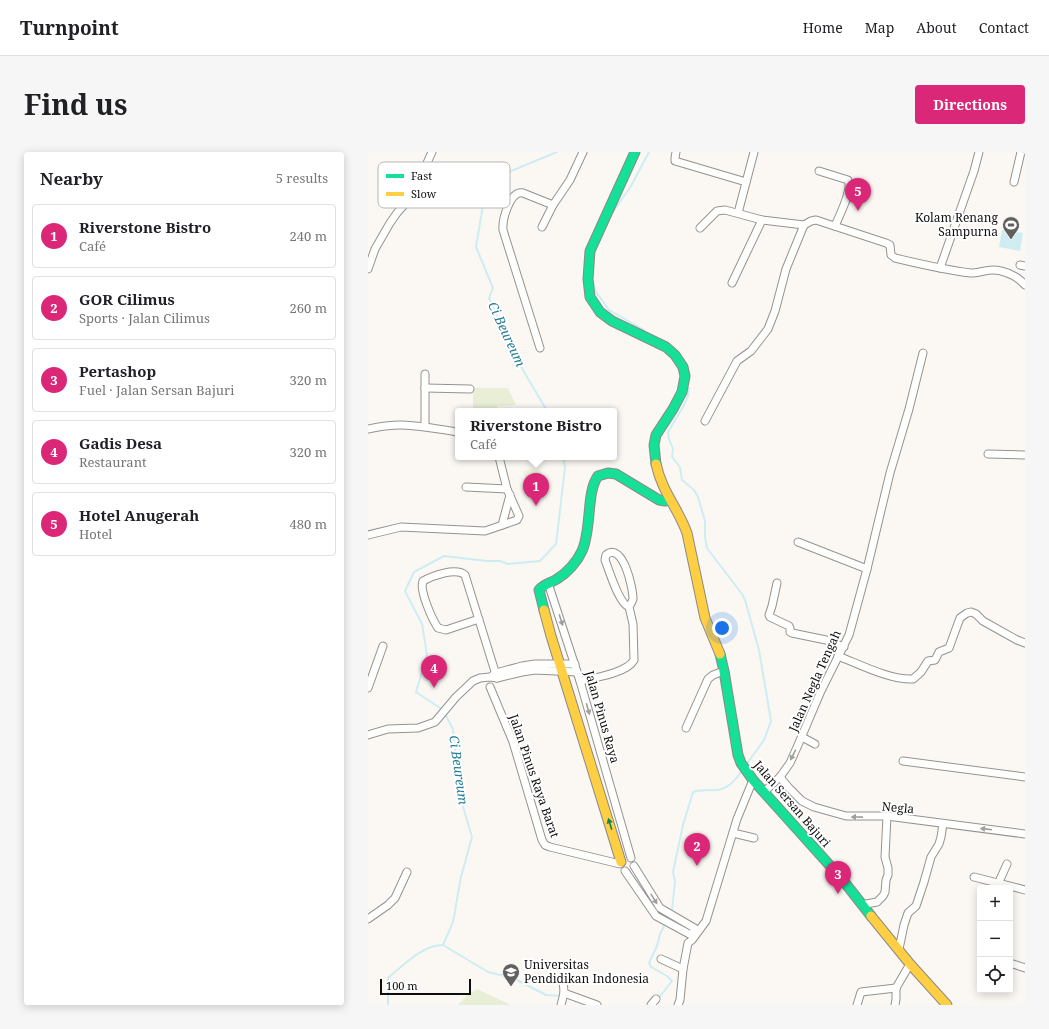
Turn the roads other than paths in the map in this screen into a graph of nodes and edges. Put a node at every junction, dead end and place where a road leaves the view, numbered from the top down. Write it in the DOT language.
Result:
graph roads {
  1 [pos="432,152"];
  2 [pos="583,152"];
  3 [pos="634,152"];
  4 [pos="676,152"];
  5 [pos="754,152"];
  6 [pos="979,152"];
  7 [pos="1021,152"];
  8 [pos="427,162"];
  9 [pos="819,171"];
  10 [pos="746,182"];
  11 [pos="1014,182"];
  12 [pos="510,202"];
  13 [pos="553,205"];
  14 [pos="401,208"];
  15 [pos="508,208"];
  16 [pos="738,212"];
  17 [pos="762,220"];
  18 [pos="804,225"];
  19 [pos="835,226"];
  20 [pos="542,227"];
  21 [pos="700,228"];
  22 [pos="940,268"];
  23 [pos="368,269"];
  24 [pos="732,283"];
  25 [pos="1025,285"];
  26 [pos="540,348"];
  27 [pos="923,353"];
  28 [pos="425,374"];
  29 [pos="425,388"];
  30 [pos="470,389"];
  31 [pos="706,421"];
  32 [pos="425,426"];
  33 [pos="368,429"];
  34 [pos="455,431"];
  35 [pos="988,454"];
  36 [pos="1025,455"];
  37 [pos="500,460"];
  38 [pos="466,487"];
  39 [pos="508,492"];
  40 [pos="669,499"];
  41 [pos="502,525"];
  42 [pos="368,536"];
  43 [pos="798,542"];
  44 [pos="867,568"];
  45 [pos="777,583"];
  46 [pos="545,585"];
  47 [pos="629,607"];
  48 [pos="480,619"];
  49 [pos="1025,643"];
  50 [pos="383,646"];
  51 [pos="844,647"];
  52 [pos="838,656"];
  53 [pos="575,664"];
  54 [pos="562,668"];
  55 [pos="577,672"];
  56 [pos="724,672"];
  57 [pos="494,676"];
  58 [pos="580,681"];
  59 [pos="490,686"];
  60 [pos="368,688"];
  61 [pos="582,689"];
  62 [pos="570,693"];
  63 [pos="686,728"];
  64 [pos="368,735"];
  65 [pos="802,737"];
  66 [pos="815,744"];
  67 [pos="902,761"];
  68 [pos="603,763"];
  69 [pos="592,767"];
  70 [pos="780,777"];
  71 [pos="1025,777"];
  72 [pos="753,780"];
  73 [pos="764,792"];
  74 [pos="612,793"];
  75 [pos="601,797"];
  76 [pos="887,816"];
  77 [pos="943,824"];
  78 [pos="733,832"];
  79 [pos="1025,834"];
  80 [pos="754,838"];
  81 [pos="631,858"];
  82 [pos="621,863"];
  83 [pos="1007,864"];
  84 [pos="634,866"];
  85 [pos="625,871"];
  86 [pos="407,872"];
  87 [pos="974,877"];
  88 [pos="998,884"];
  89 [pos="1025,890"];
  90 [pos="864,907"];
  91 [pos="368,919"];
  92 [pos="899,949"];
  93 [pos="662,959"];
  94 [pos="910,964"];
  95 [pos="1013,964"];
  96 [pos="1025,968"];
  97 [pos="683,969"];
  98 [pos="563,977"];
  99 [pos="896,988"];
  100 [pos="564,993"];
  101 [pos="561,1005"];
  102 [pos="597,1005"];
  103 [pos="678,1005"];
  104 [pos="857,1005"];
  105 [pos="895,1005"];
  106 [pos="947,1005"];
  1 -- 8 [label="street"];
  2 -- 13 [label="street"];
  3 -- 40 [label="main road, Jalan Sersan Bajuri"];
  4 -- 10 [label="street"];
  5 -- 10 [label="street"];
  6 -- 22 [label="street"];
  7 -- 11 [label="street"];
  9 -- 19 [label="street"];
  10 -- 16 [label="street"];
  12 -- 13 [label="street"];
  13 -- 20 [label="street"];
  14 -- 23 [label="street"];
  15 -- 26 [label="street"];
  16 -- 17 [label="street"];
  16 -- 21 [label="street"];
  17 -- 18 [label="street"];
  17 -- 24 [label="street"];
  18 -- 19 [label="street"];
  18 -- 31 [label="street"];
  19 -- 22 [label="street"];
  22 -- 25 [label="street"];
  27 -- 44 [label="street, Jalan Negla Tengah"];
  28 -- 29 [label="street"];
  29 -- 30 [label="street"];
  29 -- 32 [label="street"];
  32 -- 33 [label="street"];
  32 -- 34 [label="street"];
  35 -- 36 [label="street"];
  37 -- 39 [label="street"];
  38 -- 39 [label="street"];
  39 -- 41 [label="street"];
  39 -- 41 [label="street"];
  40 -- 46 [label="main road"];
  40 -- 56 [label="main road, Jalan Sersan Bajuri"];
  41 -- 42 [label="street"];
  43 -- 44 [label="street"];
  44 -- 51 [label="street, Jalan Negla Tengah"];
  45 -- 51 [label="street"];
  46 -- 53 [label="street, Jalan Pinus Raya, one-way"];
  46 -- 54 [label="main road, Jalan Pinus Raya"];
  47 -- 47 [label="street"];
  47 -- 58 [label="street"];
  48 -- 48 [label="street"];
  48 -- 57 [label="street"];
  49 -- 52 [label="street"];
  50 -- 60 [label="street"];
  51 -- 52 [label="street, Jalan Negla Tengah"];
  52 -- 65 [label="street, Jalan Negla Tengah"];
  53 -- 54 [label="street"];
  53 -- 55 [label="street, Jalan Pinus Raya"];
  54 -- 55 [label="street"];
  54 -- 57 [label="street"];
  54 -- 62 [label="main road, Jalan Pinus Raya"];
  55 -- 58 [label="street, Jalan Pinus Raya"];
  56 -- 63 [label="street"];
  56 -- 72 [label="main road, Jalan Sersan Bajuri"];
  57 -- 64 [label="street"];
  58 -- 61 [label="street, Jalan Pinus Raya"];
  59 -- 82 [label="street, Jalan Pinus Raya Barat"];
  61 -- 62 [label="street"];
  61 -- 68 [label="street, Jalan Pinus Raya, one-way"];
  62 -- 69 [label="main road, Jalan Pinus Raya"];
  65 -- 66 [label="street"];
  65 -- 70 [label="street, Jalan Negla Tengah, one-way"];
  67 -- 71 [label="street"];
  68 -- 69 [label="street"];
  68 -- 74 [label="street, Jalan Pinus Raya"];
  69 -- 75 [label="main road, Jalan Pinus Raya"];
  70 -- 73 [label="street, Jalan Negla Tengah"];
  76 -- 70 [label="street, Negla, one-way"];
  72 -- 73 [label="main road, Jalan Sersan Bajuri"];
  72 -- 78 [label="street"];
  73 -- 90 [label="main road, Jalan Sersan Bajuri"];
  74 -- 75 [label="street"];
  74 -- 81 [label="street, Jalan Pinus Raya"];
  82 -- 75 [label="main road, Jalan Pinus Raya, one-way"];
  76 -- 77 [label="street, Negla"];
  76 -- 90 [label="street"];
  79 -- 77 [label="street, Negla, one-way"];
  77 -- 92 [label="street"];
  78 -- 80 [label="street"];
  78 -- 97 [label="street"];
  81 -- 82 [label="street"];
  81 -- 84 [label="street, Jalan Pinus Raya"];
  82 -- 85 [label="street, Jalan Pinus Raya"];
  83 -- 88 [label="street"];
  84 -- 85 [label="street"];
  84 -- 85 [label="street, Jalan Pinus Raya, one-way"];
  86 -- 91 [label="street"];
  87 -- 88 [label="street"];
  88 -- 89 [label="street"];
  90 -- 92 [label="main road, Jalan Sersan Bajuri"];
  92 -- 94 [label="main road, Jalan Sersan Bajuri"];
  93 -- 97 [label="street"];
  94 -- 99 [label="street"];
  94 -- 106 [label="main road, Jalan Sersan Bajuri"];
  95 -- 96 [label="street"];
  97 -- 103 [label="street"];
  98 -- 100 [label="street"];
  99 -- 104 [label="street"];
  99 -- 105 [label="street"];
  100 -- 101 [label="street"];
  100 -- 102 [label="street"];
}
